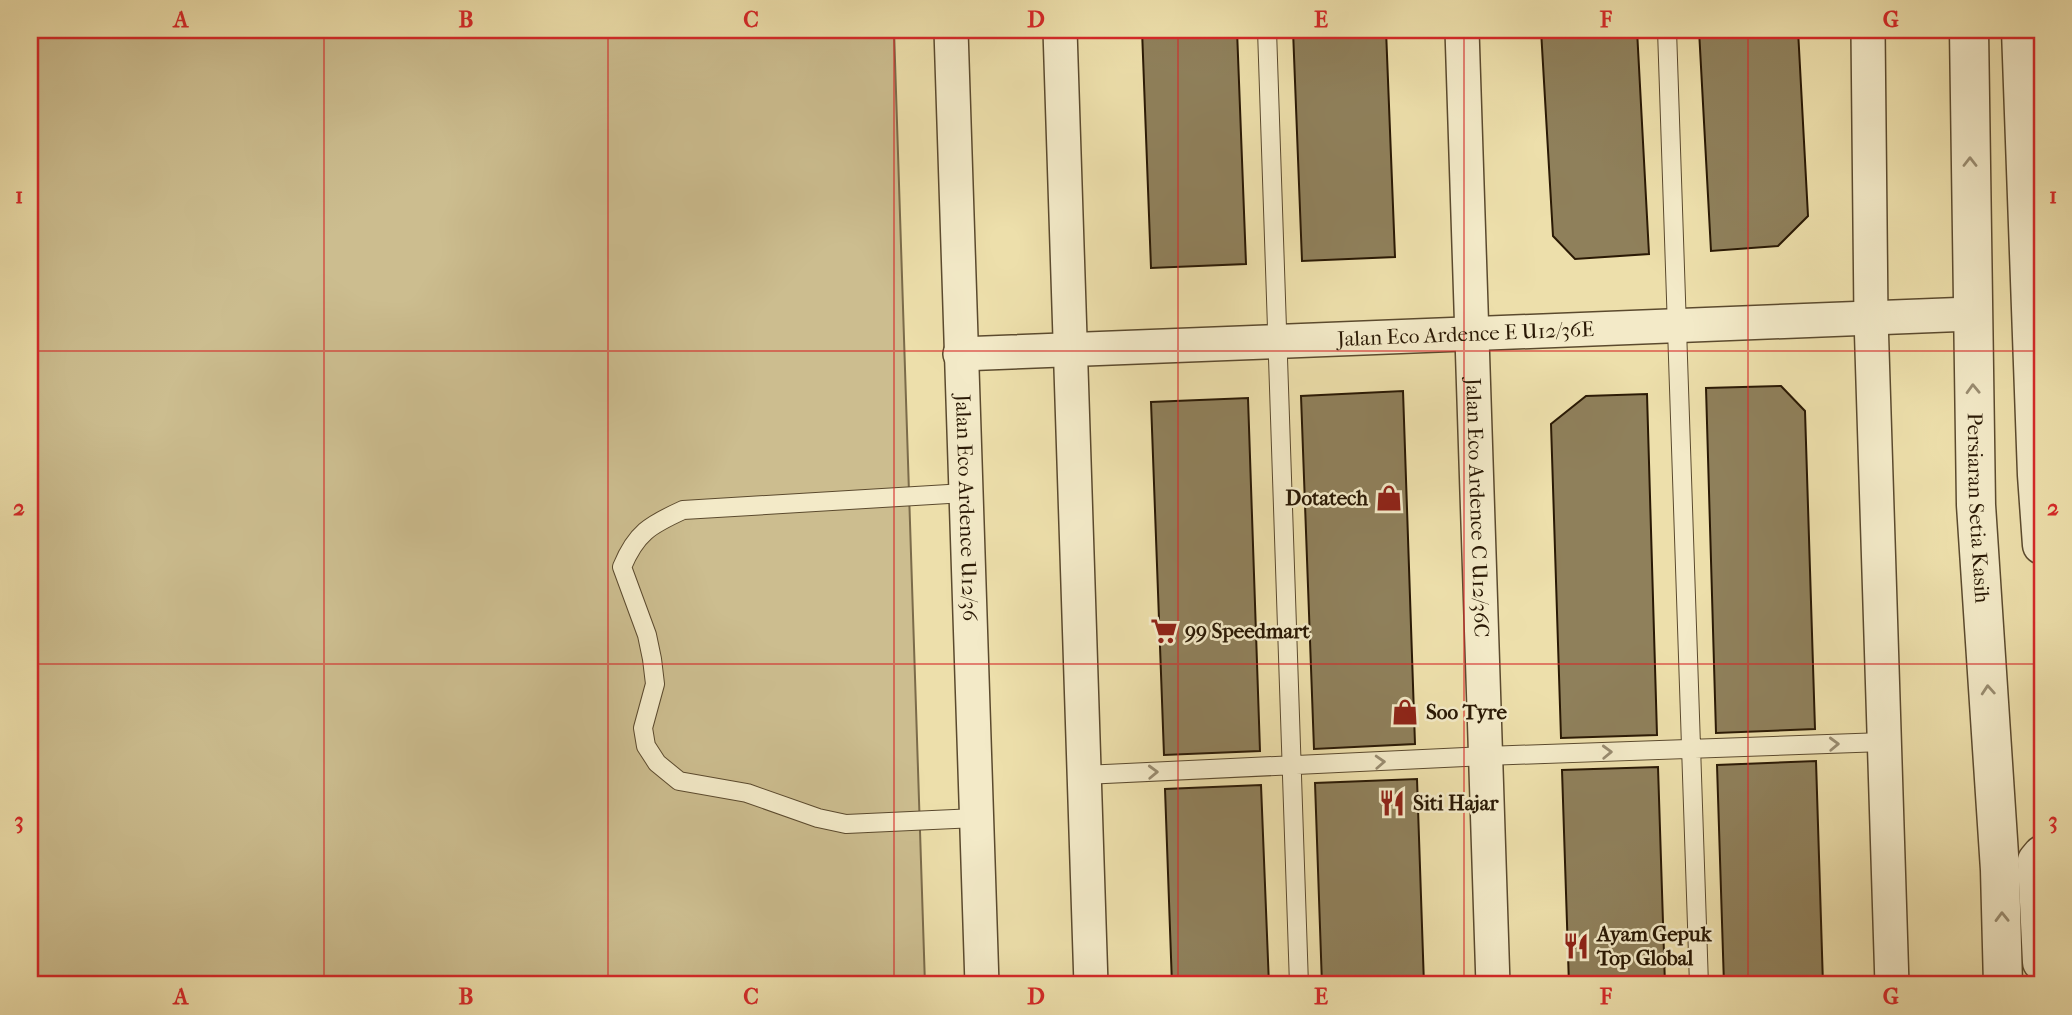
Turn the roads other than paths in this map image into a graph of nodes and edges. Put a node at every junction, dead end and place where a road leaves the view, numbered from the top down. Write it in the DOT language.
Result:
graph roads {
  1 [pos="951,30"];
  2 [pos="1060,30"];
  3 [pos="1267,30"];
  4 [pos="1462,30"];
  5 [pos="1667,30"];
  6 [pos="1868,30"];
  7 [pos="1969,30"];
  8 [pos="2021,30"];
  9 [pos="1971,314"];
  10 [pos="1871,318"];
  11 [pos="1677,325"];
  12 [pos="1472,334"];
  13 [pos="1278,341"];
  14 [pos="1071,349"];
  15 [pos="960,354"];
  16 [pos="965,493"];
  17 [pos="2042,545"];
  18 [pos="1884,742"];
  19 [pos="1691,749"];
  20 [pos="1486,756"];
  21 [pos="1292,767"];
  22 [pos="1084,775"];
  23 [pos="976,818"];
  24 [pos="2042,855"];
  25 [pos="2042,962"];
  26 [pos="982,985"];
  27 [pos="1091,985"];
  28 [pos="1299,985"];
  29 [pos="1493,985"];
  30 [pos="1699,985"];
  31 [pos="1892,985"];
  32 [pos="2003,985"];
  1 -- 15 [label="street, Jalan Eco Ardence U12/36"];
  2 -- 14 [label="street"];
  3 -- 13 [label="lane"];
  4 -- 12 [label="street, Jalan Eco Ardence C U12/36C"];
  5 -- 11 [label="lane"];
  6 -- 10 [label="street"];
  9 -- 7 [label="street, Persiaran Setia Kasih, one-way"];
  8 -- 17 [label="street"];
  9 -- 10 [label="street, Jalan Eco Ardence E U12/36E"];
  32 -- 9 [label="street, Persiaran Setia Kasih, one-way"];
  10 -- 11 [label="street, Jalan Eco Ardence E U12/36E"];
  10 -- 18 [label="street"];
  11 -- 12 [label="street, Jalan Eco Ardence E U12/36E"];
  11 -- 19 [label="lane"];
  12 -- 13 [label="street, Jalan Eco Ardence E U12/36E"];
  12 -- 20 [label="street, Jalan Eco Ardence C U12/36C"];
  13 -- 14 [label="street, Jalan Eco Ardence E U12/36E"];
  13 -- 21 [label="lane"];
  14 -- 15 [label="street, Jalan Eco Ardence E U12/36E"];
  14 -- 22 [label="street"];
  15 -- 16 [label="street, Jalan Eco Ardence U12/36"];
  16 -- 23 [label="street, Jalan Eco Ardence U12/36"];
  16 -- 23 [label="lane"];
  19 -- 18 [label="lane, one-way"];
  18 -- 31 [label="street"];
  20 -- 19 [label="lane, one-way"];
  19 -- 30 [label="lane"];
  21 -- 20 [label="lane, one-way"];
  20 -- 29 [label="street, Jalan Eco Ardence C U12/36C"];
  22 -- 21 [label="lane, one-way"];
  21 -- 28 [label="lane"];
  22 -- 27 [label="street"];
  23 -- 26 [label="street, Jalan Eco Ardence U12/36"];
  24 -- 25 [label="street"];
}
